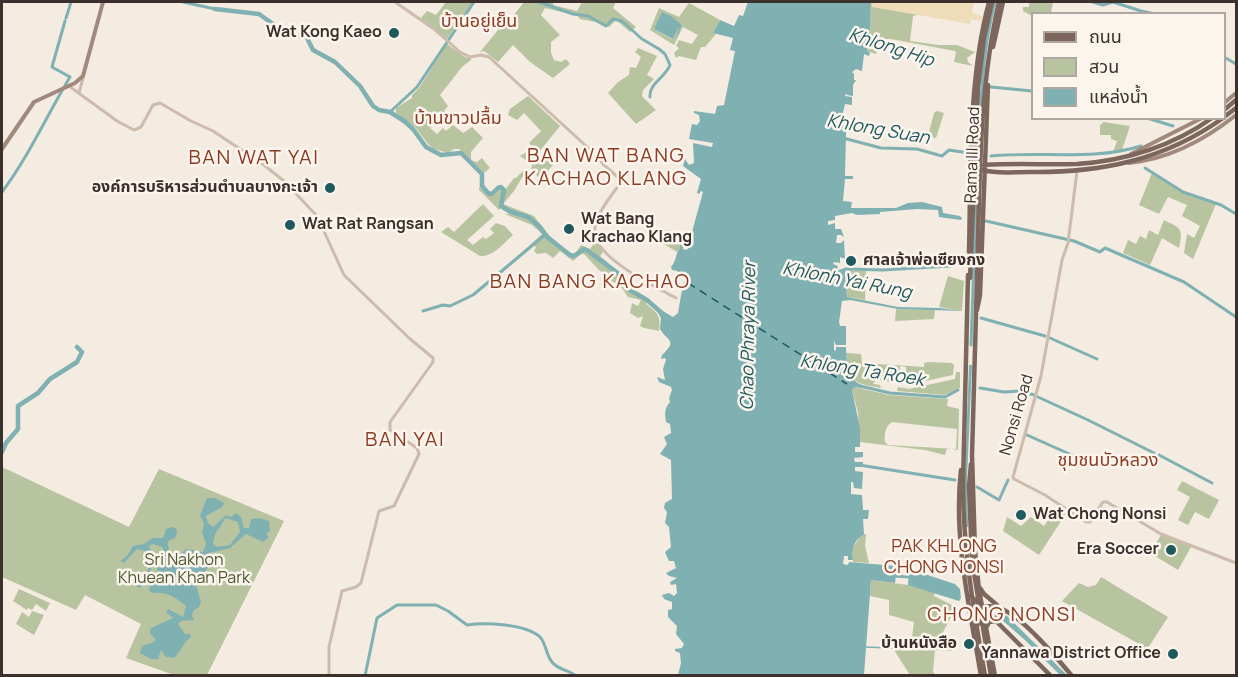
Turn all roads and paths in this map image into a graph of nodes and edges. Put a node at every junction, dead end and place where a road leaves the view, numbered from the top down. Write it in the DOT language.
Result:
graph roads {
  1 [pos="103,2"];
  2 [pos="395,2"];
  3 [pos="991,2"];
  4 [pos="1001,2"];
  5 [pos="83,75"];
  6 [pos="69,86"];
  7 [pos="79,93"];
  8 [pos="980,113"];
  9 [pos="1236,115"];
  10 [pos="1198,120"];
  11 [pos="1208,120"];
  12 [pos="1221,120"];
  13 [pos="985,147"];
  14 [pos="2,149"];
  15 [pos="1125,157"];
  16 [pos="1000,164"];
  17 [pos="1125,164"];
  18 [pos="971,167"];
  19 [pos="985,168"];
  20 [pos="1077,171"];
  21 [pos="997,172"];
  22 [pos="984,180"];
  23 [pos="977,188"];
  24 [pos="676,298"];
  25 [pos="968,309"];
  26 [pos="977,310"];
  27 [pos="972,454"];
  28 [pos="963,456"];
  29 [pos="966,486"];
  30 [pos="1236,563"];
  31 [pos="977,571"];
  32 [pos="965,572"];
  33 [pos="979,586"];
  34 [pos="967,592"];
  35 [pos="982,606"];
  36 [pos="1004,610"];
  37 [pos="970,614"];
  38 [pos="996,621"];
  39 [pos="987,626"];
  40 [pos="973,628"];
  41 [pos="329,675"];
  42 [pos="983,675"];
  43 [pos="993,675"];
  44 [pos="1051,675"];
  45 [pos="1072,675"];
  1 -- 5 [label="main road"];
  2 -- 24 [label="street"];
  3 -- 8 [label="main road, Rama III Road"];
  3 -- 25 [label="main road, Rama III Road, bridge"];
  4 -- 8 [label="main road, Rama III Road"];
  4 -- 26 [label="main road, Rama III Road, bridge"];
  5 -- 6 [label="main road"];
  5 -- 7 [label="street"];
  6 -- 7 [label="street"];
  6 -- 14 [label="main road"];
  7 -- 41 [label="street"];
  8 -- 13 [label="main road, Rama III Road"];
  8 -- 18 [label="main road, Rama III Road"];
  9 -- 17 [label="main road"];
  10 -- 15 [label="main road"];
  11 -- 15 [label="main road"];
  12 -- 17 [label="main road"];
  13 -- 16 [label="main road"];
  13 -- 19 [label="main road, Rama III Road"];
  15 -- 16 [label="main road"];
  16 -- 19 [label="main road"];
  17 -- 20 [label="main road"];
  18 -- 19 [label="main road"];
  18 -- 23 [label="main road, Rama III Road"];
  19 -- 21 [label="main road"];
  19 -- 22 [label="main road, Rama III Road"];
  20 -- 21 [label="main road"];
  20 -- 30 [label="street, Nonsi Road"];
  21 -- 22 [label="main road"];
  22 -- 23 [label="main road, Rama III Road"];
  23 -- 25 [label="main road, Rama III Road"];
  23 -- 26 [label="main road, Rama III Road"];
  25 -- 28 [label="main road, Rama III Road"];
  26 -- 27 [label="main road, Rama III Road"];
  27 -- 29 [label="main road, Rama III Road"];
  27 -- 31 [label="main road, Rama III Road"];
  28 -- 29 [label="main road, Rama III Road"];
  28 -- 32 [label="main road, Rama III Road"];
  29 -- 42 [label="main road, Rama III Road, bridge"];
  29 -- 43 [label="main road, Rama III Road, bridge"];
  31 -- 32 [label="main road"];
  31 -- 33 [label="main road, Rama III Road"];
  32 -- 34 [label="main road, Rama III Road"];
  33 -- 35 [label="main road, Rama III Road"];
  33 -- 36 [label="main road"];
  34 -- 35 [label="main road"];
  34 -- 37 [label="main road, Rama III Road"];
  35 -- 36 [label="main road"];
  35 -- 37 [label="main road"];
  35 -- 38 [label="main road"];
  35 -- 39 [label="main road, Rama III Road"];
  36 -- 38 [label="main road"];
  36 -- 45 [label="main road"];
  37 -- 40 [label="main road, Rama III Road"];
  38 -- 39 [label="main road"];
  38 -- 44 [label="main road"];
  39 -- 40 [label="main road"];
  39 -- 43 [label="main road, Rama III Road"];
  40 -- 42 [label="main road, Rama III Road"];
}
